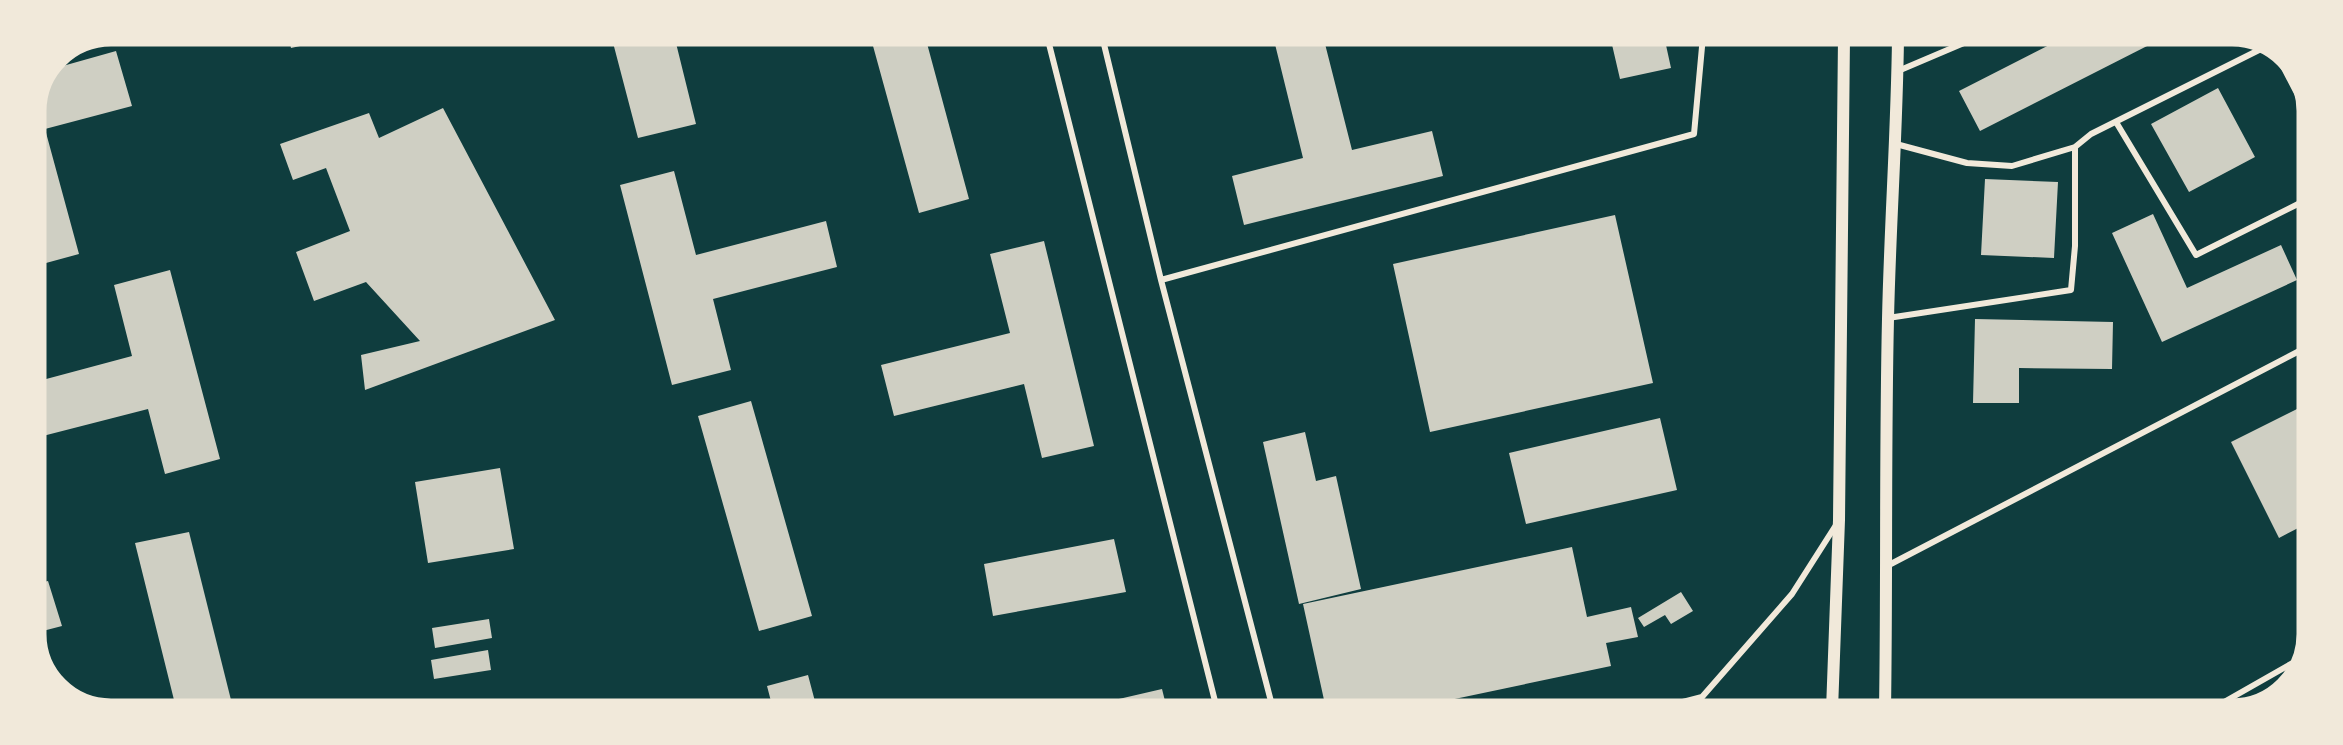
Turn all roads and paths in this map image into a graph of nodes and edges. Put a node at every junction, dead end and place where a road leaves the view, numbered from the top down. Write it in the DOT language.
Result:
graph roads {
  1 [pos="1049,45"];
  2 [pos="1104,45"];
  3 [pos="1702,45"];
  4 [pos="1844,45"];
  5 [pos="1898,45"];
  6 [pos="1960,45"];
  7 [pos="2259,50"];
  8 [pos="1898,72"];
  9 [pos="2116,122"];
  10 [pos="1896,144"];
  11 [pos="2075,147"];
  12 [pos="2298,204"];
  13 [pos="1161,280"];
  14 [pos="1888,318"];
  15 [pos="2298,352"];
  16 [pos="1839,520"];
  17 [pos="1887,566"];
  18 [pos="2291,664"];
  19 [pos="1215,700"];
  20 [pos="1271,700"];
  21 [pos="1694,700"];
  22 [pos="1832,700"];
  23 [pos="1885,700"];
  24 [pos="2228,700"];
  1 -- 19 [label="street"];
  2 -- 13 [label="street"];
  3 -- 13 [label="street"];
  4 -- 16 [label="main road"];
  5 -- 8 [label="main road"];
  6 -- 8 [label="street"];
  7 -- 9 [label="street"];
  8 -- 10 [label="main road"];
  9 -- 11 [label="street"];
  9 -- 12 [label="street"];
  10 -- 11 [label="street"];
  10 -- 14 [label="main road"];
  11 -- 14 [label="street"];
  13 -- 20 [label="street"];
  14 -- 17 [label="main road"];
  15 -- 17 [label="street"];
  16 -- 21 [label="street"];
  16 -- 22 [label="main road"];
  17 -- 23 [label="main road"];
  18 -- 24 [label="street"];
}
